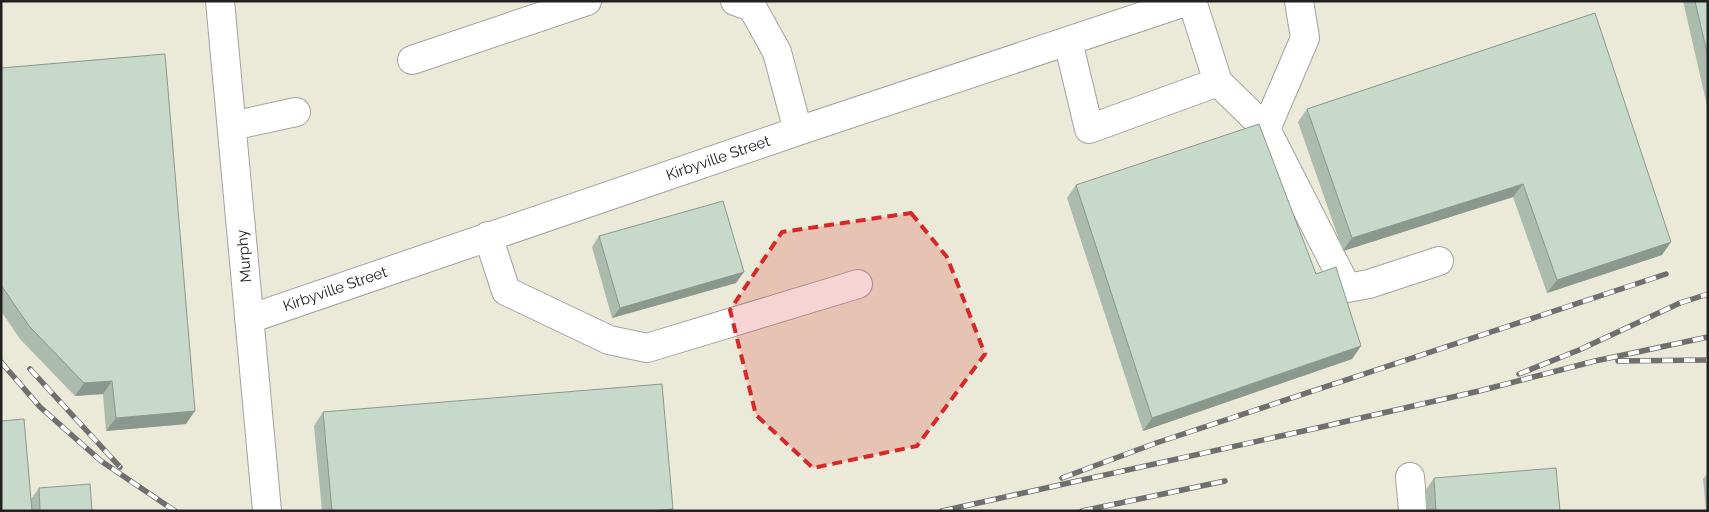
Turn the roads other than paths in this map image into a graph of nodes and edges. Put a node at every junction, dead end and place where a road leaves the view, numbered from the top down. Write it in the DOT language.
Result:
graph roads {
  1 [pos="220,1"];
  2 [pos="587,1"];
  3 [pos="735,1"];
  4 [pos="1190,1"];
  5 [pos="1299,1"];
  6 [pos="1068,41"];
  7 [pos="412,60"];
  8 [pos="1218,82"];
  9 [pos="296,112"];
  10 [pos="232,126"];
  11 [pos="1266,129"];
  12 [pos="798,131"];
  13 [pos="488,236"];
  14 [pos="1439,261"];
  15 [pos="858,284"];
  16 [pos="250,318"];
  17 [pos="1410,477"];
  18 [pos="267,511"];
  19 [pos="1413,511"];
  1 -- 10 [label="street, Murphy"];
  2 -- 7 [label="street"];
  3 -- 12 [label="street"];
  4 -- 6 [label="street, Kirbyville Street"];
  4 -- 8 [label="street"];
  5 -- 11 [label="street"];
  6 -- 8 [label="street"];
  6 -- 12 [label="street, Kirbyville Street"];
  8 -- 11 [label="street"];
  9 -- 10 [label="street"];
  10 -- 16 [label="street, Murphy"];
  11 -- 14 [label="street"];
  12 -- 13 [label="street, Kirbyville Street"];
  13 -- 15 [label="street"];
  13 -- 16 [label="street, Kirbyville Street"];
  16 -- 18 [label="street, Murphy"];
  17 -- 19 [label="street"];
}
